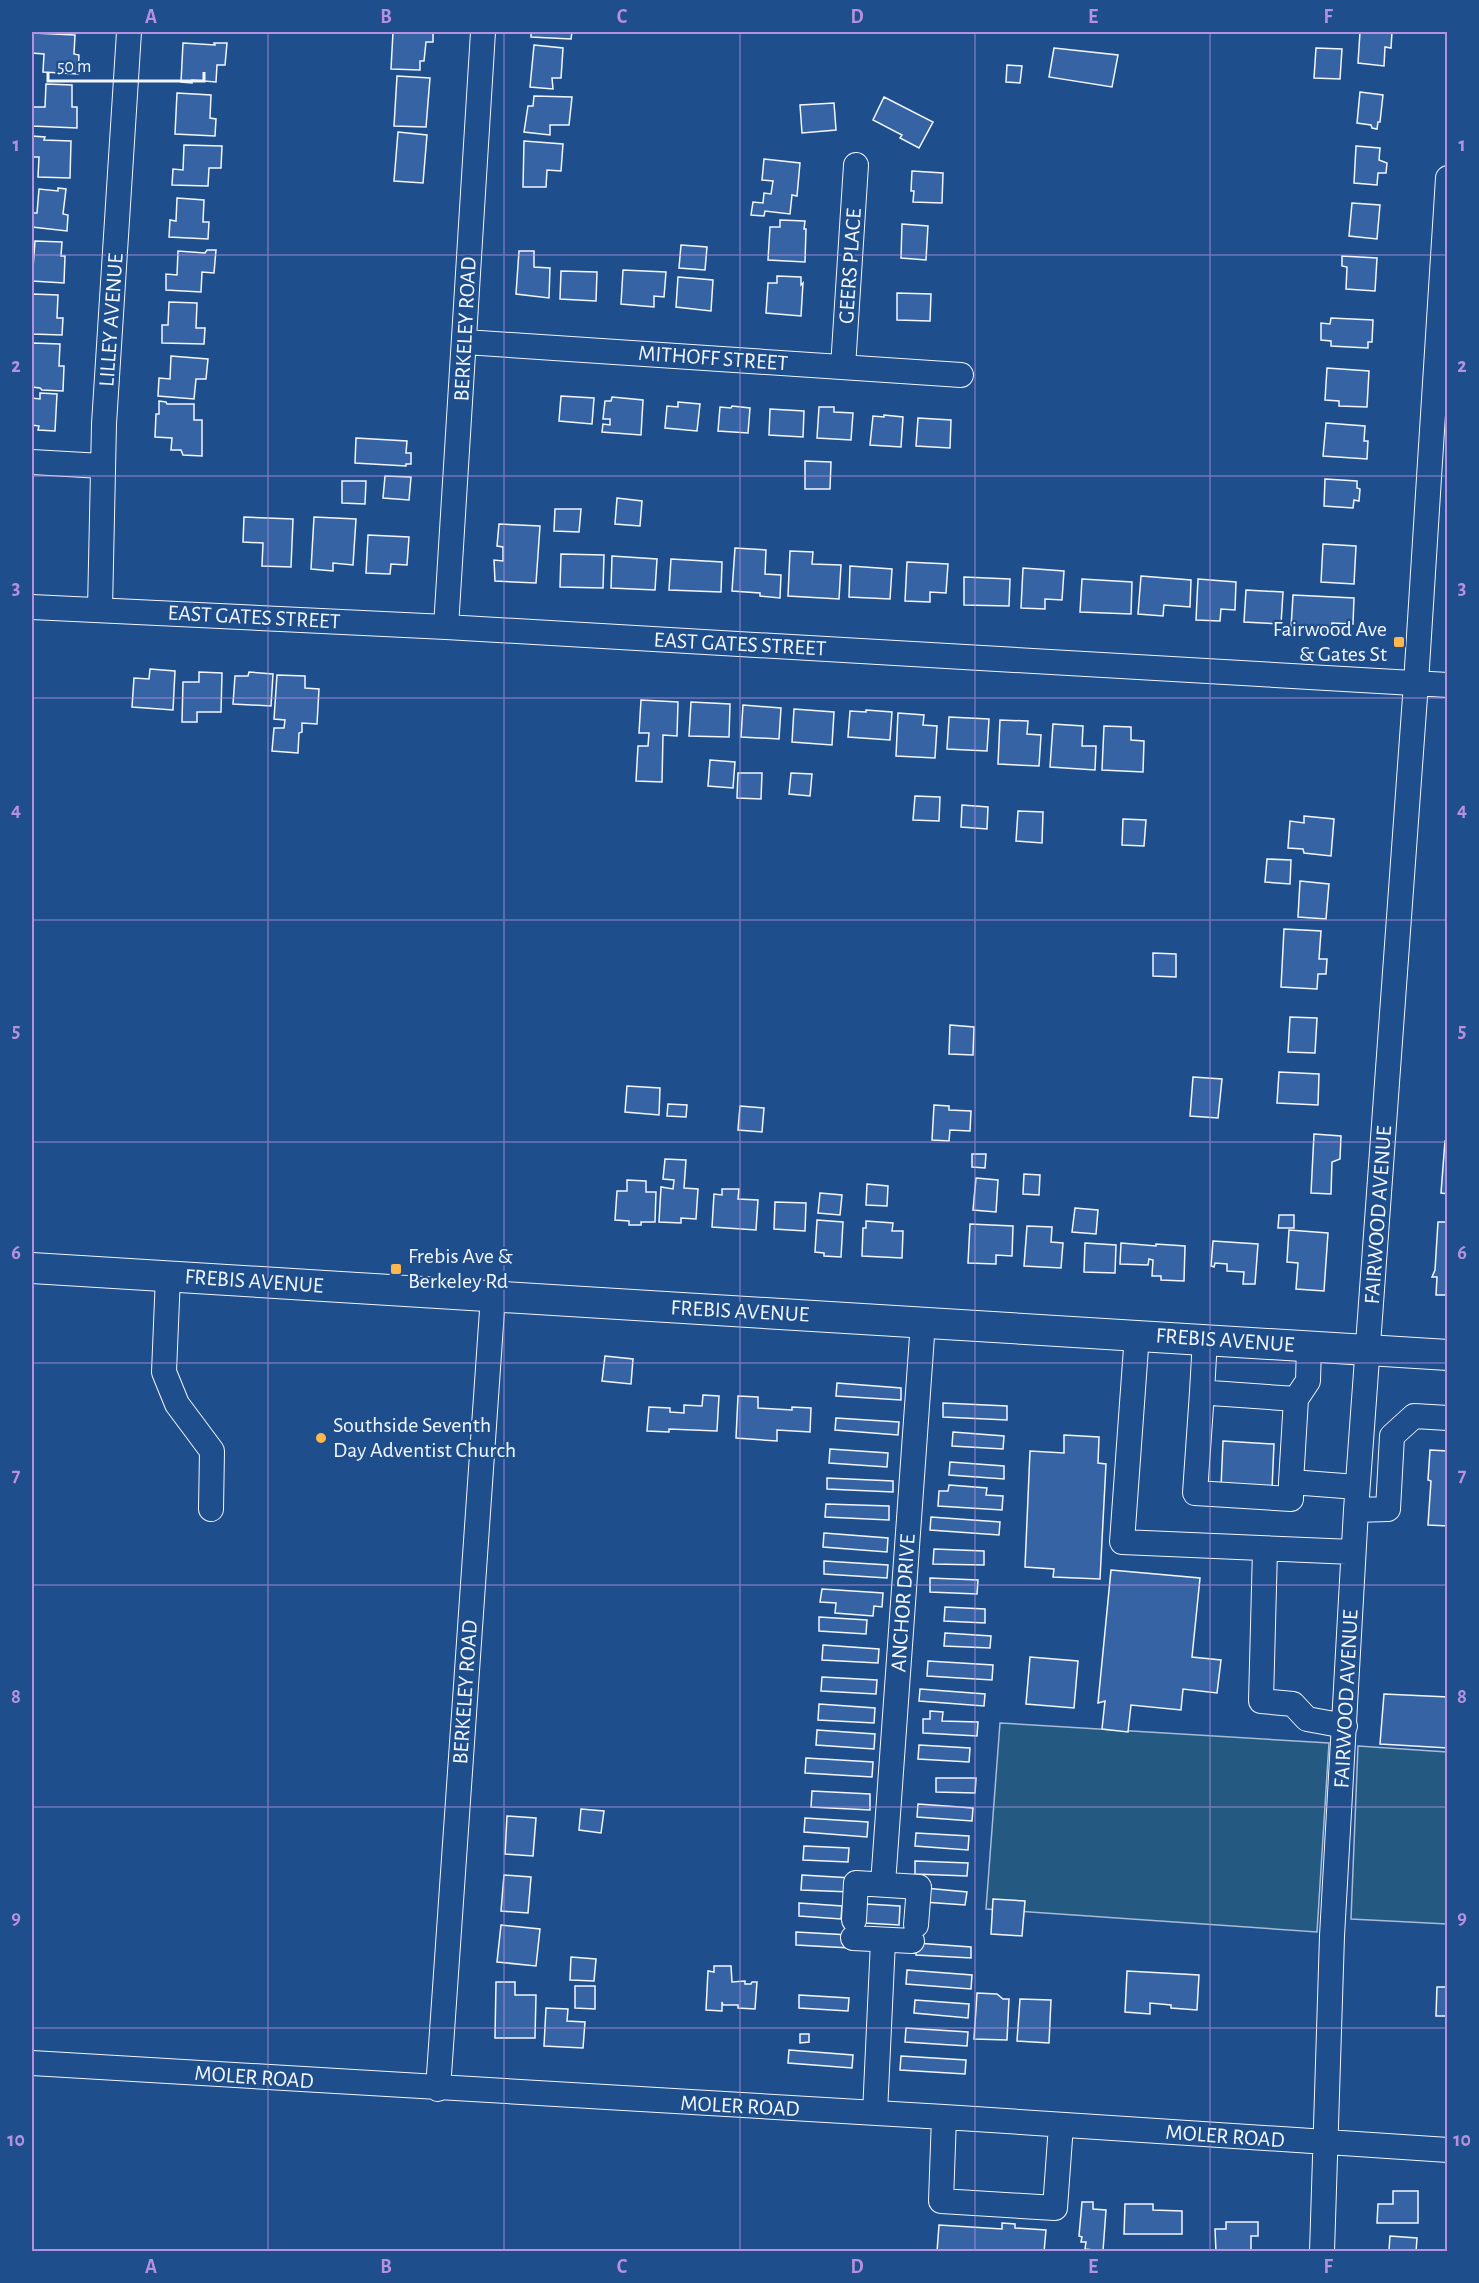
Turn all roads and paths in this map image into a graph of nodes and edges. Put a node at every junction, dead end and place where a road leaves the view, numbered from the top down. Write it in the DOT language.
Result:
graph roads {
  1 [pos="129,32"];
  2 [pos="483,32"];
  3 [pos="856,165"];
  4 [pos="1448,178"];
  5 [pos="465,342"];
  6 [pos="843,367"];
  7 [pos="961,375"];
  8 [pos="32,462"];
  9 [pos="102,466"];
  10 [pos="32,607"];
  11 [pos="100,609"];
  12 [pos="446,627"];
  13 [pos="1416,683"];
  14 [pos="1448,685"];
  15 [pos="32,1268"];
  16 [pos="168,1276"];
  17 [pos="493,1296"];
  18 [pos="923,1322"];
  19 [pos="1137,1334"];
  20 [pos="1205,1339"];
  21 [pos="1309,1346"];
  22 [pos="1367,1349"];
  23 [pos="1448,1355"];
  24 [pos="1202,1392"];
  25 [pos="1296,1399"];
  26 [pos="1448,1418"];
  27 [pos="1291,1482"];
  28 [pos="1356,1498"];
  29 [pos="211,1509"];
  30 [pos="1265,1550"];
  31 [pos="1353,1552"];
  32 [pos="1345,1726"];
  33 [pos="883,1884"];
  34 [pos="883,1941"];
  35 [pos="32,2063"];
  36 [pos="438,2089"];
  37 [pos="875,2113"];
  38 [pos="944,2117"];
  39 [pos="1061,2125"];
  40 [pos="1327,2143"];
  41 [pos="1448,2150"];
  42 [pos="1322,2252"];
  1 -- 9 [label="street, LILLEY AVENUE"];
  2 -- 5 [label="street, BERKELEY ROAD"];
  3 -- 6 [label="street, GEERS PLACE"];
  4 -- 13 [label="street, FAIRWOOD AVENUE"];
  5 -- 6 [label="street, MITHOFF STREET"];
  5 -- 12 [label="street, BERKELEY ROAD"];
  6 -- 7 [label="street, MITHOFF STREET"];
  8 -- 9 [label="street"];
  9 -- 11 [label="street, LILLEY AVENUE"];
  10 -- 11 [label="street, EAST GATES STREET"];
  11 -- 12 [label="street, EAST GATES STREET"];
  12 -- 13 [label="street, EAST GATES STREET"];
  13 -- 14 [label="street, EAST GATES STREET"];
  13 -- 22 [label="street, FAIRWOOD AVENUE"];
  15 -- 16 [label="main road, FREBIS AVENUE"];
  16 -- 17 [label="main road, FREBIS AVENUE"];
  16 -- 29 [label="street"];
  17 -- 18 [label="main road, FREBIS AVENUE"];
  17 -- 36 [label="street, BERKELEY ROAD"];
  18 -- 19 [label="main road, FREBIS AVENUE"];
  18 -- 33 [label="street, ANCHOR DRIVE"];
  19 -- 20 [label="main road, FREBIS AVENUE"];
  19 -- 30 [label="street"];
  20 -- 21 [label="main road, FREBIS AVENUE"];
  20 -- 24 [label="street"];
  21 -- 22 [label="main road, FREBIS AVENUE"];
  21 -- 25 [label="street"];
  22 -- 23 [label="main road, FREBIS AVENUE"];
  22 -- 28 [label="street, FAIRWOOD AVENUE"];
  24 -- 25 [label="street"];
  24 -- 27 [label="street"];
  25 -- 27 [label="street"];
  26 -- 28 [label="street"];
  27 -- 28 [label="street"];
  28 -- 31 [label="street, FAIRWOOD AVENUE"];
  30 -- 31 [label="street"];
  30 -- 32 [label="street"];
  31 -- 32 [label="street, FAIRWOOD AVENUE"];
  32 -- 40 [label="street, FAIRWOOD AVENUE"];
  33 -- 34 [label="street"];
  33 -- 34 [label="street"];
  34 -- 37 [label="street"];
  35 -- 36 [label="street, MOLER ROAD"];
  36 -- 37 [label="street, MOLER ROAD"];
  37 -- 38 [label="street, MOLER ROAD"];
  38 -- 39 [label="street, MOLER ROAD"];
  38 -- 39 [label="street"];
  39 -- 40 [label="street, MOLER ROAD"];
  40 -- 41 [label="street, MOLER ROAD"];
  40 -- 42 [label="street, FAIRWOOD AVENUE"];
}
